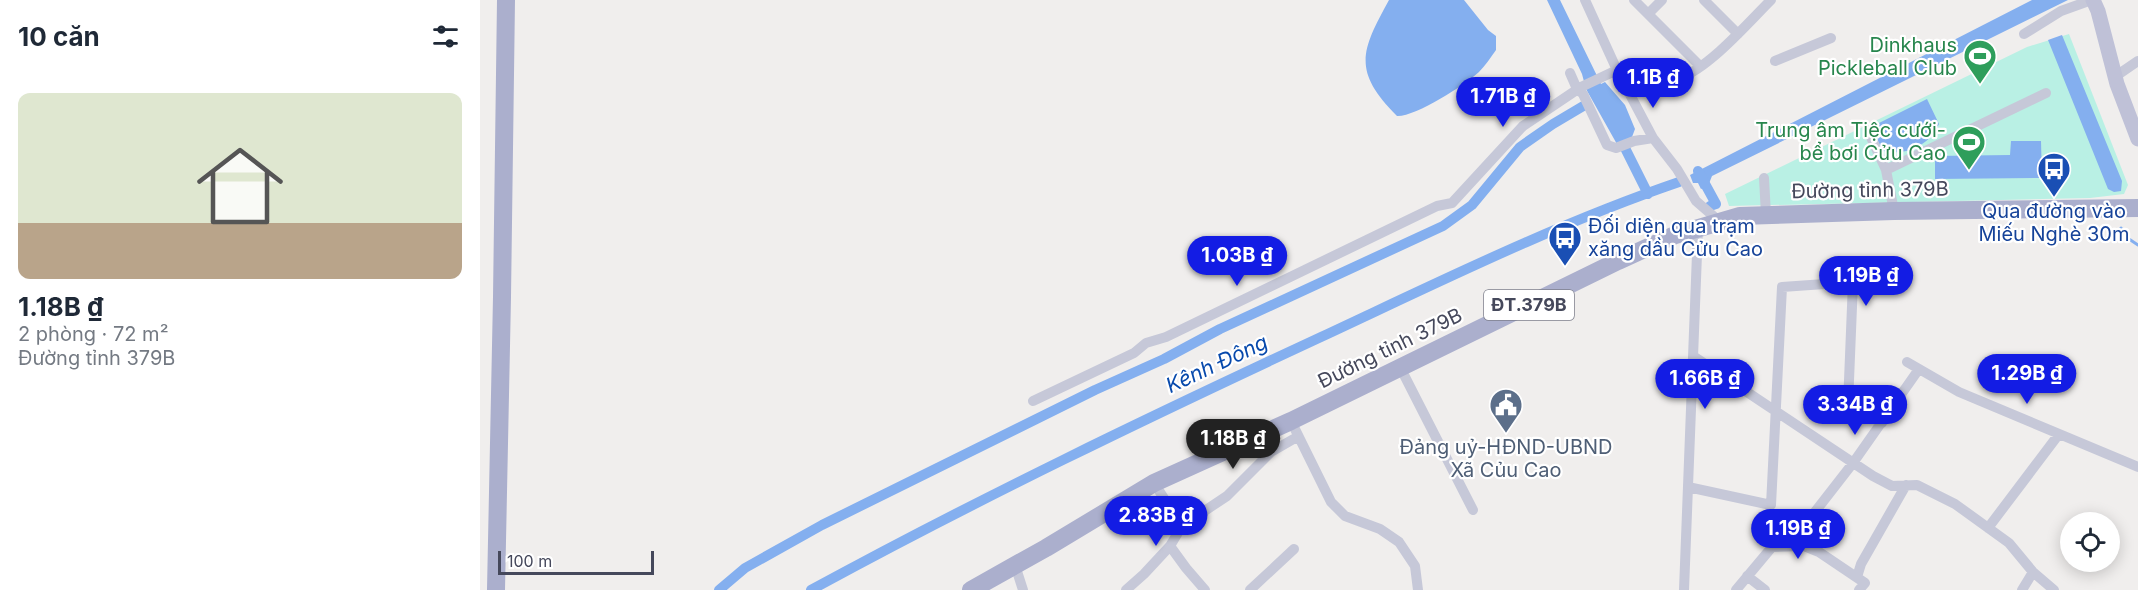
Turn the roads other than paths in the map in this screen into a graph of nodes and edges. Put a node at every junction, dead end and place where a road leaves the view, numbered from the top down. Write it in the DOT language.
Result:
graph roads {
  1 [pos="506,0"];
  2 [pos="1585,0"];
  3 [pos="1634,0"];
  4 [pos="1662,0"];
  5 [pos="1704,0"];
  6 [pos="1771,0"];
  7 [pos="2089,1"];
  8 [pos="1648,14"];
  9 [pos="1737,34"];
  10 [pos="2024,34"];
  11 [pos="1831,38"];
  12 [pos="1775,61"];
  13 [pos="2138,61"];
  14 [pos="1700,66"];
  15 [pos="1617,70"];
  16 [pos="1570,73"];
  17 [pos="2116,76"];
  18 [pos="1625,87"];
  19 [pos="1579,88"];
  20 [pos="2046,93"];
  21 [pos="1868,131"];
  22 [pos="1653,138"];
  23 [pos="2138,140"];
  24 [pos="2138,155"];
  25 [pos="1886,170"];
  26 [pos="1764,178"];
  27 [pos="2138,208"];
  28 [pos="1894,211"];
  29 [pos="1766,215"];
  30 [pos="1719,221"];
  31 [pos="1698,228"];
  32 [pos="1693,356"];
  33 [pos="1907,362"];
  34 [pos="1400,367"];
  35 [pos="1919,369"];
  36 [pos="1033,401"];
  37 [pos="1775,411"];
  38 [pos="1882,423"];
  39 [pos="1294,429"];
  40 [pos="2059,434"];
  41 [pos="1853,463"];
  42 [pos="2138,467"];
  43 [pos="1154,483"];
  44 [pos="1906,485"];
  45 [pos="1688,487"];
  46 [pos="1473,510"];
  47 [pos="1811,518"];
  48 [pos="1182,526"];
  49 [pos="1988,528"];
  50 [pos="1170,546"];
  51 [pos="1294,549"];
  52 [pos="1016,565"];
  53 [pos="2033,572"];
  54 [pos="1747,576"];
  55 [pos="1857,577"];
  56 [pos="496,590"];
  57 [pos="971,590"];
  58 [pos="1023,590"];
  59 [pos="1126,590"];
  60 [pos="1205,590"];
  61 [pos="1250,590"];
  62 [pos="1418,590"];
  63 [pos="1684,590"];
  64 [pos="1736,590"];
  65 [pos="1765,590"];
  66 [pos="1859,590"];
  67 [pos="2022,590"];
  68 [pos="2054,590"];
  1 -- 56 [label="main road"];
  2 -- 15 [label="street"];
  3 -- 8 [label="street"];
  4 -- 8 [label="street"];
  5 -- 9 [label="street"];
  6 -- 9 [label="street"];
  7 -- 10 [label="street"];
  7 -- 17 [label="main road"];
  8 -- 14 [label="street"];
  9 -- 14 [label="street"];
  11 -- 12 [label="street"];
  13 -- 17 [label="street"];
  14 -- 18 [label="street"];
  15 -- 18 [label="street"];
  15 -- 19 [label="street"];
  16 -- 19 [label="street"];
  17 -- 23 [label="main road"];
  18 -- 22 [label="street"];
  19 -- 22 [label="street"];
  19 -- 36 [label="street"];
  20 -- 25 [label="street"];
  21 -- 25 [label="street"];
  22 -- 30 [label="street"];
  23 -- 24 [label="main road"];
  25 -- 28 [label="street"];
  26 -- 29 [label="street"];
  27 -- 28 [label="main road, Đường tỉnh 379B / ĐT.379B"];
  28 -- 29 [label="main road, Đường tỉnh 379B / ĐT.379B"];
  29 -- 30 [label="main road, Đường tỉnh 379B / ĐT.379B"];
  30 -- 31 [label="main road, Đường tỉnh 379B / ĐT.379B"];
  31 -- 32 [label="street"];
  31 -- 34 [label="main road, Đường tỉnh 379B / ĐT.379B"];
  32 -- 37 [label="street"];
  32 -- 45 [label="street"];
  33 -- 35 [label="street"];
  34 -- 39 [label="main road, Đường tỉnh 379B / ĐT.379B"];
  34 -- 46 [label="street"];
  35 -- 38 [label="street"];
  35 -- 40 [label="street"];
  37 -- 38 [label="street"];
  37 -- 41 [label="street"];
  37 -- 45 [label="street"];
  38 -- 41 [label="street"];
  39 -- 43 [label="main road, Đường tỉnh 379B / ĐT.379B"];
  39 -- 48 [label="street"];
  39 -- 62 [label="street"];
  40 -- 42 [label="street"];
  40 -- 49 [label="street"];
  41 -- 44 [label="street"];
  41 -- 47 [label="street"];
  43 -- 48 [label="street"];
  43 -- 52 [label="main road, Đường tỉnh 379B / ĐT.379B"];
  44 -- 49 [label="street"];
  44 -- 55 [label="street"];
  45 -- 63 [label="street"];
  48 -- 50 [label="street"];
  49 -- 53 [label="street"];
  50 -- 59 [label="street"];
  50 -- 60 [label="street"];
  51 -- 61 [label="street"];
  52 -- 57 [label="main road, Đường tỉnh 379B / ĐT.379B"];
  52 -- 58 [label="street"];
  53 -- 67 [label="street"];
  53 -- 68 [label="street"];
  54 -- 55 [label="street"];
  54 -- 64 [label="street"];
  54 -- 65 [label="street"];
  55 -- 66 [label="street"];
}
